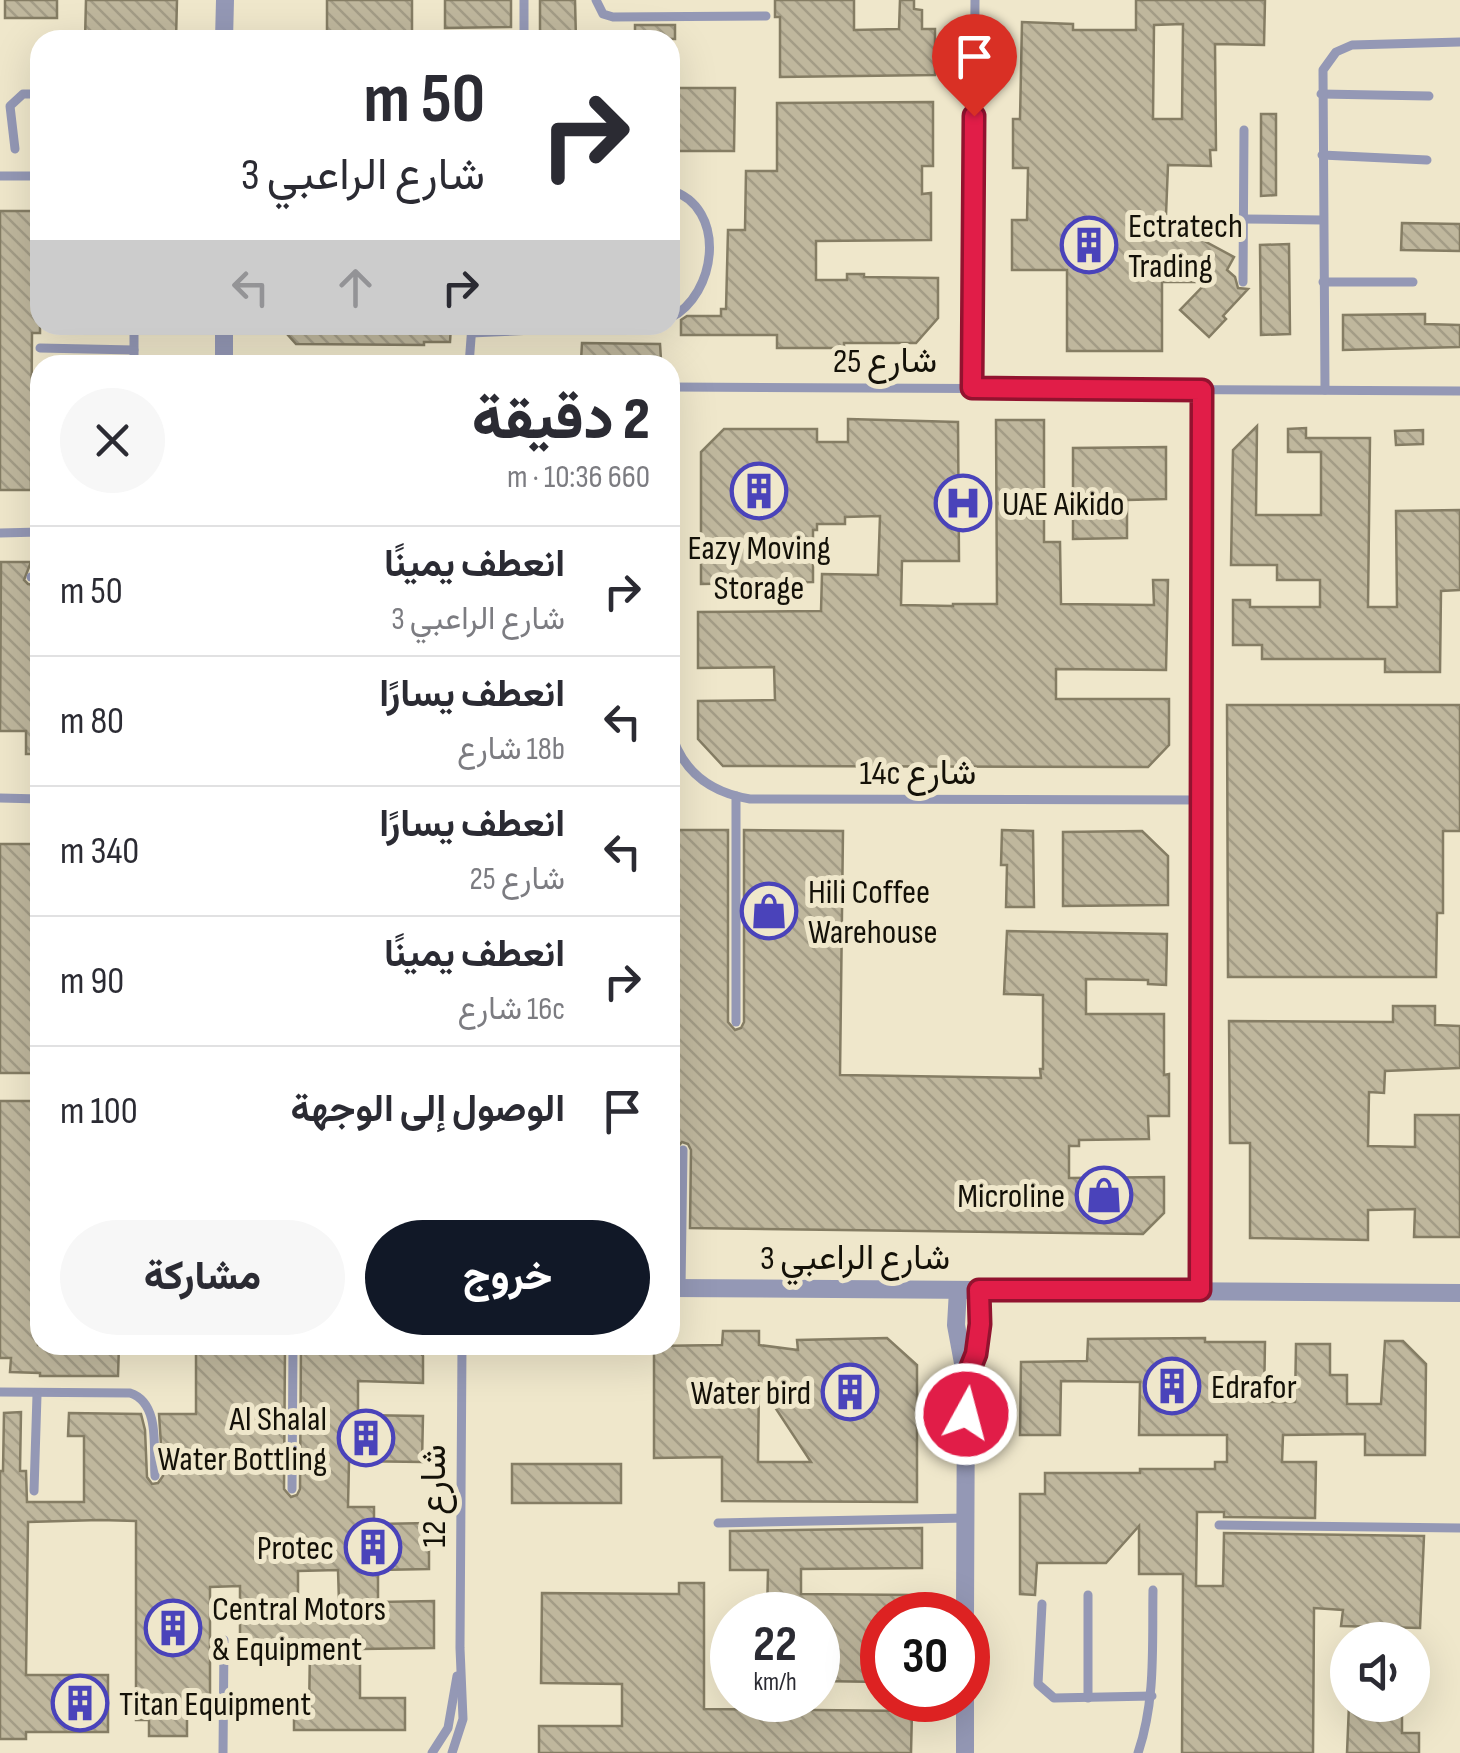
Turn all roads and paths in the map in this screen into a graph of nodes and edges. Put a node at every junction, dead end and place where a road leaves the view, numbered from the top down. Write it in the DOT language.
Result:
graph roads {
  1 [pos="224,0"];
  2 [pos="524,0"];
  3 [pos="596,0"];
  4 [pos="975,0"];
  5 [pos="766,16"];
  6 [pos="224,30"];
  7 [pos="524,30"];
  8 [pos="1460,42"];
  9 [pos="30,94"];
  10 [pos="1321,94"];
  11 [pos="1429,96"];
  12 [pos="1244,130"];
  13 [pos="15,149"];
  14 [pos="1322,155"];
  15 [pos="1427,160"];
  16 [pos="0,176"];
  17 [pos="30,176"];
  18 [pos="680,194"];
  19 [pos="1244,219"];
  20 [pos="1322,220"];
  21 [pos="1243,282"];
  22 [pos="1323,282"];
  23 [pos="1413,282"];
  24 [pos="680,312"];
  25 [pos="134,335"];
  26 [pos="40,348"];
  27 [pos="134,350"];
  28 [pos="134,355"];
  29 [pos="680,388"];
  30 [pos="972,388"];
  31 [pos="1202,390"];
  32 [pos="1325,390"];
  33 [pos="1460,391"];
  34 [pos="30,532"];
  35 [pos="0,533"];
  36 [pos="680,750"];
  37 [pos="736,796"];
  38 [pos="0,798"];
  39 [pos="30,799"];
  40 [pos="1202,800"];
  41 [pos="736,1022"];
  42 [pos="683,1150"];
  43 [pos="680,1209"];
  44 [pos="680,1288"];
  45 [pos="958,1290"];
  46 [pos="979,1290"];
  47 [pos="1200,1290"];
  48 [pos="1460,1293"];
  49 [pos="293,1355"];
  50 [pos="462,1355"];
  51 [pos="966,1379"];
  52 [pos="0,1392"];
  53 [pos="37,1394"];
  54 [pos="155,1476"];
  55 [pos="292,1489"];
  56 [pos="34,1491"];
  57 [pos="966,1518"];
  58 [pos="718,1523"];
  59 [pos="1219,1525"];
  60 [pos="1460,1528"];
  61 [pos="1152,1590"];
  62 [pos="966,1592"];
  63 [pos="1088,1595"];
  64 [pos="1042,1604"];
  65 [pos="224,1640"];
  66 [pos="460,1648"];
  67 [pos="1152,1696"];
  68 [pos="1088,1698"];
  69 [pos="965,1722"];
  70 [pos="224,1753"];
  71 [pos="432,1753"];
  72 [pos="452,1753"];
  73 [pos="965,1753"];
  74 [pos="1138,1753"];
  1 -- 6 [label="street"];
  2 -- 7 [label="lane"];
  3 -- 5 [label="lane"];
  4 -- 30 [label="lane"];
  8 -- 10 [label="lane"];
  9 -- 13 [label="lane"];
  10 -- 11 [label="lane"];
  10 -- 14 [label="lane"];
  12 -- 19 [label="lane"];
  14 -- 15 [label="lane"];
  14 -- 20 [label="lane"];
  16 -- 17 [label="lane"];
  18 -- 24 [label="lane"];
  19 -- 20 [label="lane"];
  19 -- 21 [label="lane"];
  20 -- 22 [label="lane"];
  22 -- 23 [label="lane"];
  22 -- 32 [label="lane"];
  25 -- 27 [label="lane"];
  26 -- 27 [label="lane"];
  27 -- 28 [label="lane"];
  29 -- 30 [label="lane, شارع 25"];
  30 -- 31 [label="lane, شارع 25"];
  31 -- 32 [label="lane, شارع 25"];
  31 -- 40 [label="lane"];
  32 -- 33 [label="lane, شارع 25"];
  34 -- 35 [label="lane"];
  36 -- 37 [label="lane, 14c شارع"];
  37 -- 40 [label="lane, 14c شارع"];
  37 -- 41 [label="lane"];
  38 -- 39 [label="lane"];
  40 -- 47 [label="lane"];
  42 -- 43 [label="lane"];
  44 -- 45 [label="street, شارع الراعبي 3"];
  45 -- 46 [label="street, شارع الراعبي 3"];
  45 -- 51 [label="street"];
  46 -- 47 [label="street, شارع الراعبي 3"];
  46 -- 51 [label="street"];
  47 -- 48 [label="street, شارع الراعبي 3"];
  49 -- 55 [label="lane"];
  50 -- 66 [label="lane, شارع 12"];
  51 -- 57 [label="street"];
  52 -- 53 [label="lane"];
  53 -- 54 [label="lane"];
  53 -- 56 [label="lane"];
  57 -- 58 [label="lane"];
  57 -- 62 [label="street"];
  59 -- 60 [label="lane"];
  61 -- 67 [label="lane"];
  63 -- 68 [label="lane"];
  64 -- 68 [label="lane"];
  65 -- 70 [label="lane"];
  66 -- 71 [label="lane"];
  66 -- 72 [label="lane"];
  67 -- 68 [label="lane"];
  67 -- 74 [label="lane"];
  69 -- 73 [label="street"];
}
